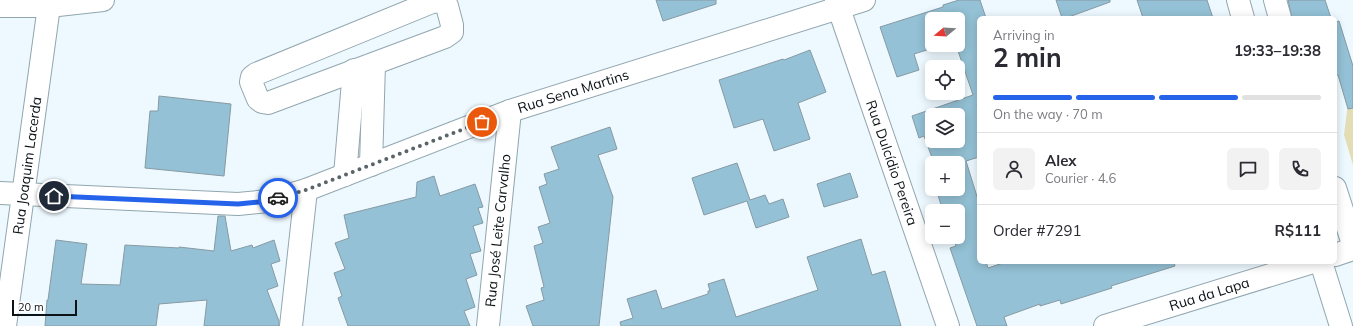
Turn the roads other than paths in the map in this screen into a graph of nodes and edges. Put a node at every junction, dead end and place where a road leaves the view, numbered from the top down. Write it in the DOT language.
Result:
graph roads {
  1 [pos="103,0"];
  2 [pos="864,0"];
  3 [pos="1238,0"];
  4 [pos="1275,0"];
  5 [pos="838,4"];
  6 [pos="0,6"];
  7 [pos="49,6"];
  8 [pos="1243,16"];
  9 [pos="1279,16"];
  10 [pos="364,67"];
  11 [pos="510,111"];
  12 [pos="371,165"];
  13 [pos="345,175"];
  14 [pos="306,190"];
  15 [pos="0,194"];
  16 [pos="1337,194"];
  17 [pos="24,195"];
  18 [pos="1353,244"];
  19 [pos="1353,249"];
  20 [pos="1337,254"];
  21 [pos="1306,264"];
  22 [pos="1321,264"];
  23 [pos="5,326"];
  24 [pos="291,326"];
  25 [pos="488,326"];
  26 [pos="948,326"];
  27 [pos="1105,326"];
  28 [pos="1341,326"];
  1 -- 7 [label="street"];
  2 -- 5 [label="street, Rua Sena Martins"];
  3 -- 8 [label="street"];
  4 -- 9 [label="street"];
  5 -- 11 [label="street, Rua Sena Martins"];
  5 -- 26 [label="street, Rua Dulcídio Pereira"];
  6 -- 7 [label="street"];
  7 -- 17 [label="street, Rua Joaquim Lacerda"];
  10 -- 10 [label="street"];
  10 -- 12 [label="street"];
  10 -- 13 [label="street"];
  11 -- 12 [label="street, Rua Sena Martins"];
  11 -- 25 [label="street, Rua José Leite Carvalho"];
  12 -- 13 [label="street, Rua Sena Martins"];
  13 -- 14 [label="street, Rua Sena Martins"];
  14 -- 17 [label="street, Rua Sena Martins"];
  14 -- 24 [label="street"];
  15 -- 17 [label="street, Rua Sena Martins"];
  16 -- 18 [label="street"];
  17 -- 23 [label="street, Rua Joaquim Lacerda"];
  19 -- 20 [label="street"];
  21 -- 27 [label="street, Rua da Lapa"];
  22 -- 28 [label="street"];
}
